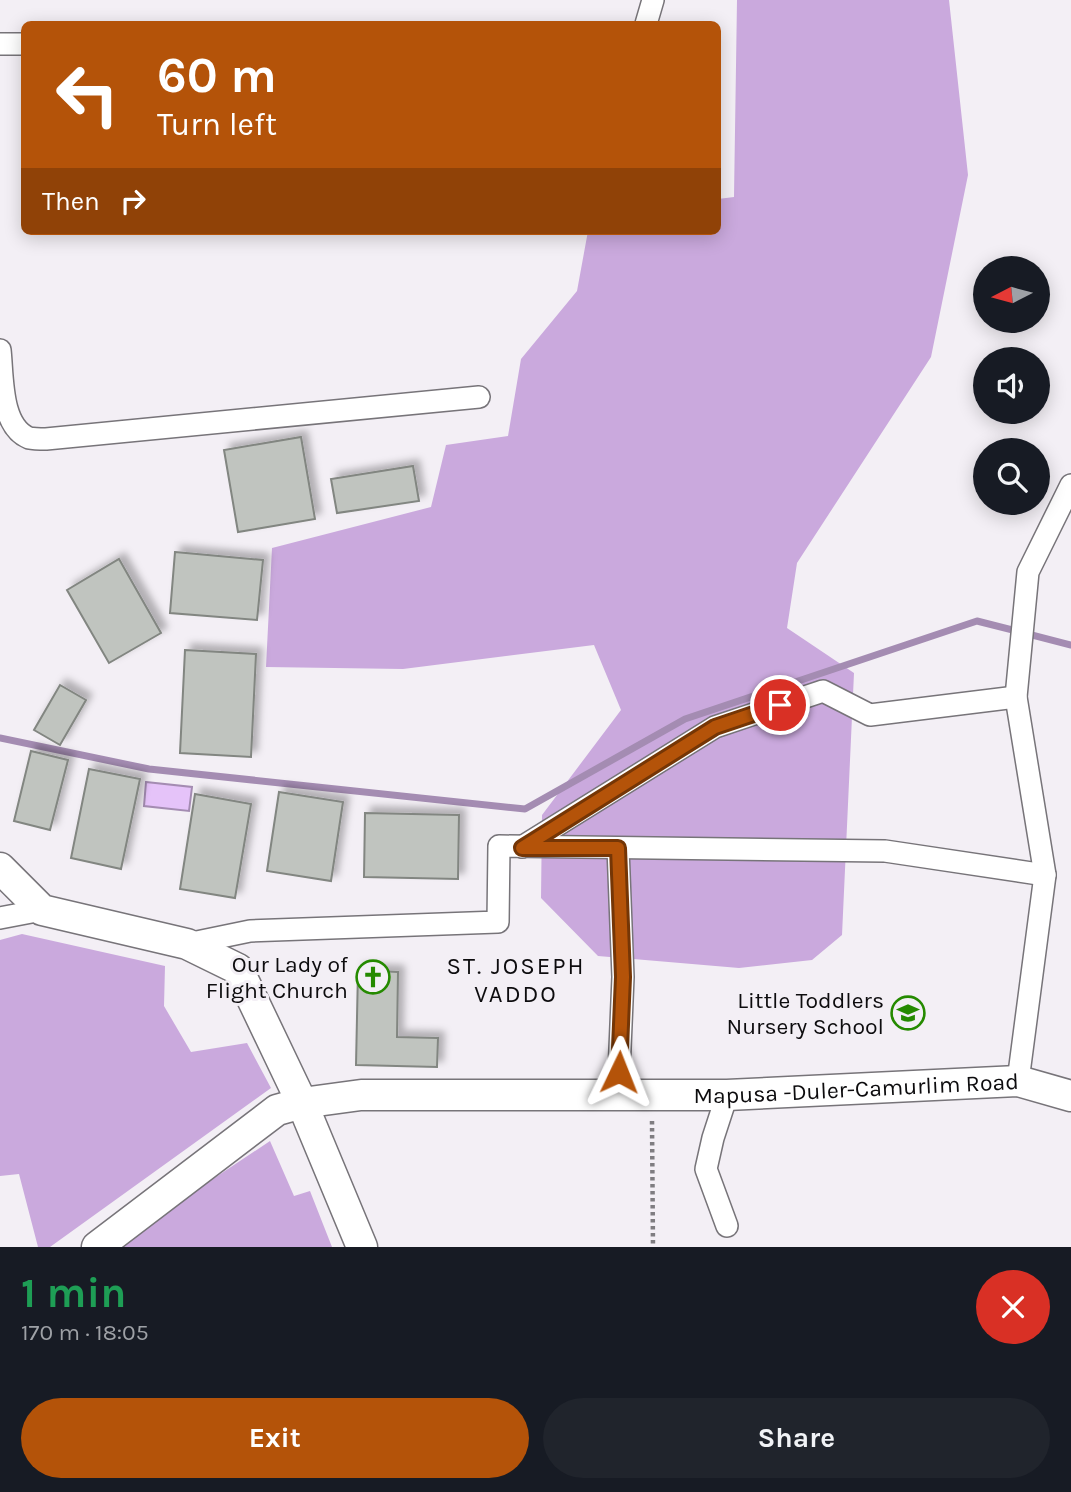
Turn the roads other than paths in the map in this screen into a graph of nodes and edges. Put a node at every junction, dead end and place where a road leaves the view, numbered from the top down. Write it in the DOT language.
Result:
graph roads {
  1 [pos="653,0"];
  2 [pos="647,21"];
  3 [pos="0,44"];
  4 [pos="21,44"];
  5 [pos="0,350"];
  6 [pos="479,397"];
  7 [pos="1071,485"];
  8 [pos="1016,697"];
  9 [pos="522,848"];
  10 [pos="618,848"];
  11 [pos="0,868"];
  12 [pos="1045,875"];
  13 [pos="42,910"];
  14 [pos="0,918"];
  15 [pos="187,944"];
  16 [pos="1018,1081"];
  17 [pos="727,1095"];
  18 [pos="618,1096"];
  19 [pos="1071,1096"];
  20 [pos="302,1103"];
  21 [pos="727,1226"];
  22 [pos="97,1247"];
  23 [pos="362,1247"];
  1 -- 2 [label="street"];
  3 -- 4 [label="street"];
  5 -- 6 [label="street"];
  7 -- 8 [label="street"];
  8 -- 9 [label="street"];
  8 -- 12 [label="street"];
  9 -- 10 [label="street"];
  9 -- 15 [label="street"];
  10 -- 12 [label="street"];
  10 -- 18 [label="street"];
  11 -- 13 [label="main road"];
  12 -- 16 [label="street"];
  13 -- 14 [label="street"];
  13 -- 15 [label="main road"];
  15 -- 20 [label="main road"];
  16 -- 17 [label="main road, Mapusa -Duler-Camurlim Road"];
  16 -- 19 [label="main road, Mapusa -Duler-Camurlim Road"];
  17 -- 18 [label="main road, Mapusa -Duler-Camurlim Road"];
  17 -- 21 [label="street"];
  18 -- 20 [label="main road, Mapusa -Duler-Camurlim Road"];
  20 -- 22 [label="main road, Mapusa -Duler-Camurlim Road"];
  20 -- 23 [label="main road"];
}
